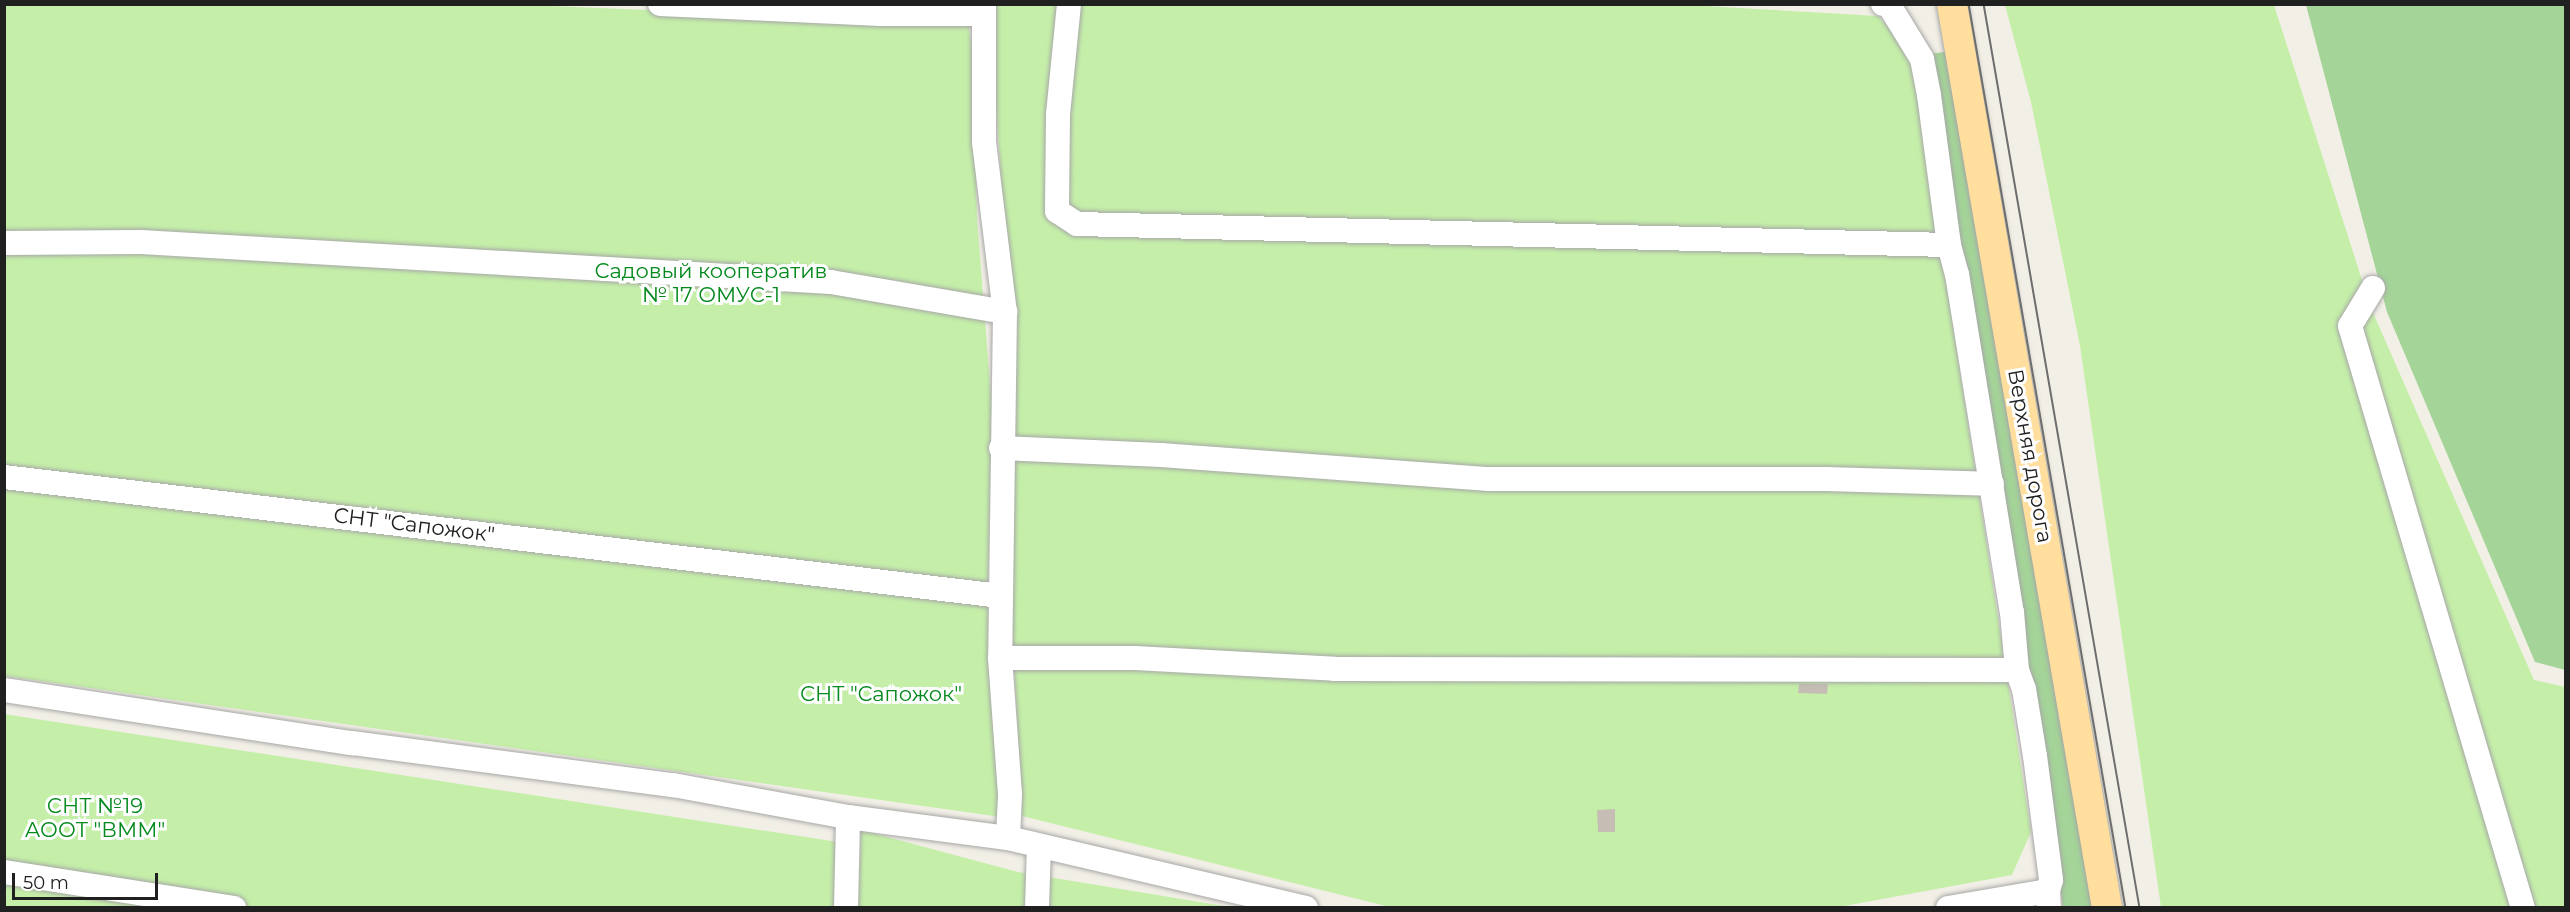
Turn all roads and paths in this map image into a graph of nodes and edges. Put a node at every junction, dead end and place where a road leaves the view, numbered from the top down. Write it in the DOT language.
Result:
graph roads {
  1 [pos="660,4"];
  2 [pos="1069,4"];
  3 [pos="1883,4"];
  4 [pos="1952,4"];
  5 [pos="984,9"];
  6 [pos="4,243"];
  7 [pos="1949,245"];
  8 [pos="2373,288"];
  9 [pos="1005,312"];
  10 [pos="1001,448"];
  11 [pos="4,477"];
  12 [pos="1992,484"];
  13 [pos="1001,596"];
  14 [pos="1000,658"];
  15 [pos="2017,670"];
  16 [pos="4,690"];
  17 [pos="848,817"];
  18 [pos="1008,838"];
  19 [pos="1039,846"];
  20 [pos="4,872"];
  21 [pos="1230,899"];
  22 [pos="2049,899"];
  23 [pos="234,908"];
  24 [pos="846,908"];
  25 [pos="1036,908"];
  26 [pos="1306,908"];
  27 [pos="1948,908"];
  28 [pos="2107,908"];
  29 [pos="2523,908"];
  1 -- 5 [label="street"];
  2 -- 7 [label="street"];
  3 -- 7 [label="street"];
  4 -- 28 [label="main road, Верхняя дорога"];
  5 -- 9 [label="street"];
  6 -- 9 [label="street"];
  7 -- 12 [label="street"];
  8 -- 29 [label="street"];
  9 -- 10 [label="street"];
  10 -- 12 [label="street"];
  10 -- 13 [label="street"];
  11 -- 13 [label="street, СНТ \"Сапожок\""];
  12 -- 15 [label="street"];
  13 -- 14 [label="street"];
  14 -- 15 [label="street"];
  14 -- 18 [label="street"];
  15 -- 22 [label="street"];
  16 -- 17 [label="street"];
  17 -- 18 [label="street"];
  17 -- 24 [label="street"];
  18 -- 19 [label="street"];
  19 -- 21 [label="street"];
  19 -- 25 [label="street"];
  20 -- 23 [label="street"];
  21 -- 26 [label="street"];
  22 -- 27 [label="street"];
}
